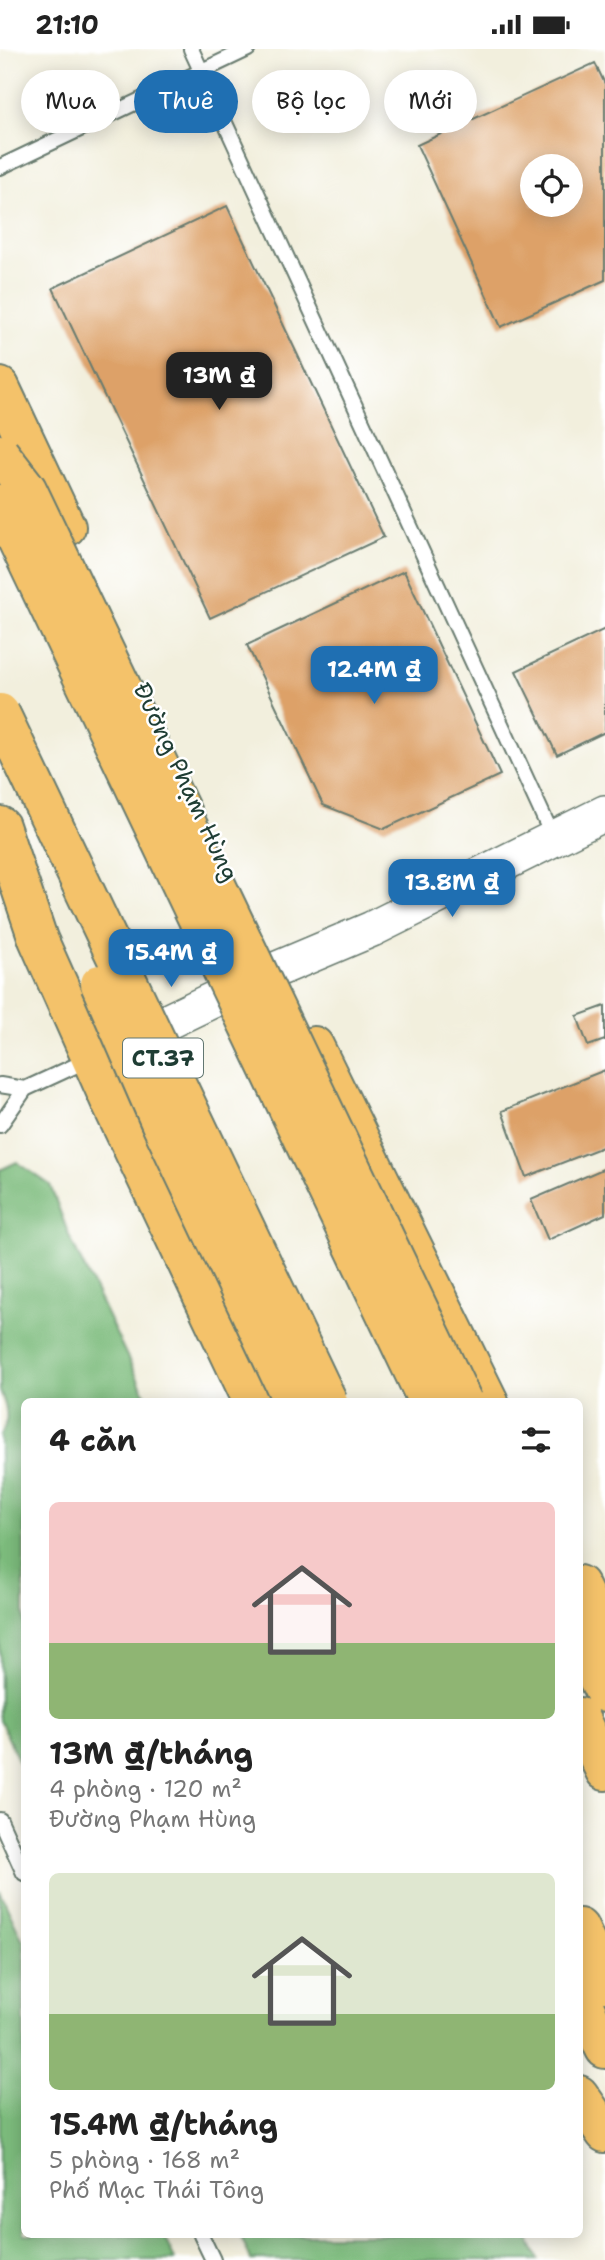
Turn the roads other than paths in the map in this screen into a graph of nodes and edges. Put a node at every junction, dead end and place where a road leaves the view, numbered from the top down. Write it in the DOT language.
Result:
graph roads {
  1 [pos="191,49"];
  2 [pos="248,49"];
  3 [pos="200,70"];
  4 [pos="205,70"];
  5 [pos="134,104"];
  6 [pos="229,133"];
  7 [pos="0,167"];
  8 [pos="0,387"];
  9 [pos="0,454"];
  10 [pos="0,504"];
  11 [pos="0,713"];
  12 [pos="0,743"];
  13 [pos="605,813"];
  14 [pos="0,826"];
  15 [pos="553,837"];
  16 [pos="275,970"];
  17 [pos="91,1058"];
  18 [pos="0,1085"];
  19 [pos="25,1089"];
  20 [pos="0,1125"];
  21 [pos="251,1398"];
  22 [pos="291,1398"];
  23 [pos="326,1398"];
  24 [pos="426,1398"];
  25 [pos="461,1398"];
  26 [pos="487,1398"];
  27 [pos="583,1593"];
  28 [pos="605,1638"];
  29 [pos="583,1649"];
  30 [pos="605,1693"];
  31 [pos="583,1725"];
  32 [pos="605,1771"];
  33 [pos="0,1820"];
  34 [pos="21,1866"];
  35 [pos="583,1936"];
  36 [pos="605,1983"];
  37 [pos="583,2004"];
  38 [pos="605,2049"];
  39 [pos="583,2101"];
  40 [pos="605,2133"];
  41 [pos="202,2238"];
  42 [pos="213,2260"];
  1 -- 3 [label="lane"];
  2 -- 4 [label="lane"];
  5 -- 7 [label="lane"];
  6 -- 15 [label="lane"];
  8 -- 16 [label="main road, Đường Phạm Hùng"];
  9 -- 25 [label="main road, bridge"];
  10 -- 24 [label="main road, bridge"];
  11 -- 23 [label="main road, CT.37, bridge"];
  12 -- 22 [label="main road, bridge"];
  13 -- 15 [label="street"];
  14 -- 17 [label="main road"];
  15 -- 16 [label="street"];
  16 -- 17 [label="street"];
  16 -- 26 [label="main road, Đường Phạm Hùng"];
  17 -- 19 [label="lane"];
  17 -- 21 [label="main road"];
  18 -- 19 [label="lane"];
  19 -- 20 [label="lane"];
  27 -- 28 [label="main road"];
  29 -- 30 [label="main road"];
  31 -- 32 [label="main road"];
  33 -- 34 [label="lane"];
  35 -- 36 [label="main road"];
  37 -- 38 [label="main road"];
  39 -- 40 [label="main road"];
  41 -- 42 [label="lane"];
}
